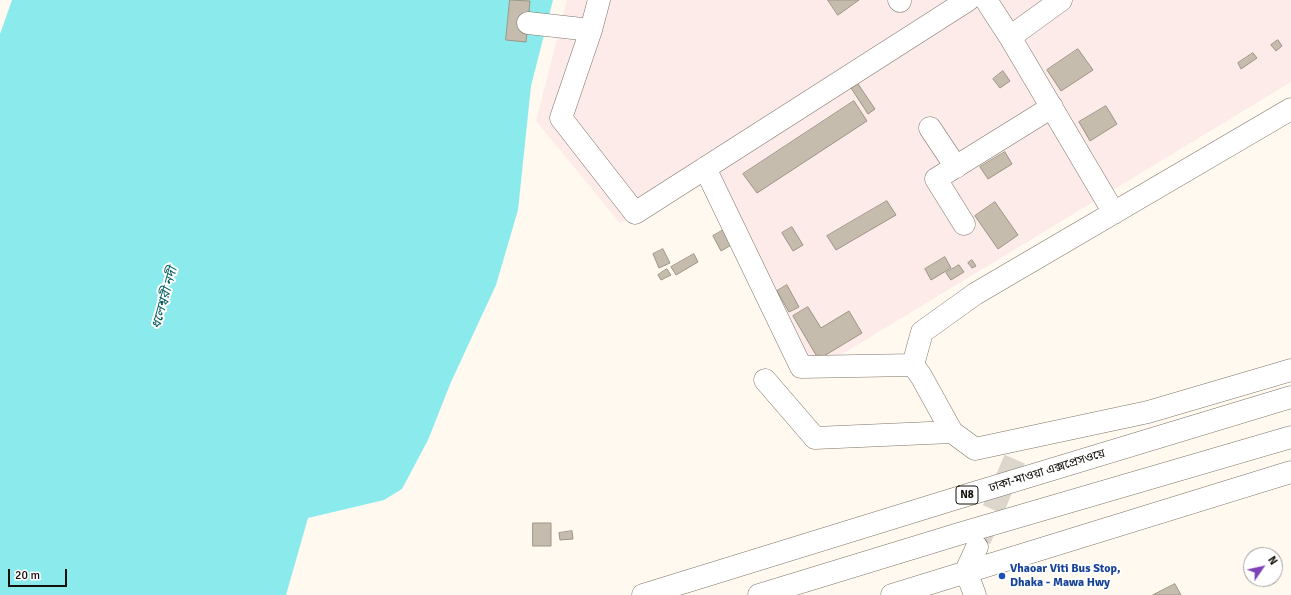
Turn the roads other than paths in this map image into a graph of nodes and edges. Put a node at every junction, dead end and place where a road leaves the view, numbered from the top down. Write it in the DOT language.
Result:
graph roads {
  1 [pos="599,0"];
  2 [pos="968,0"];
  3 [pos="986,0"];
  4 [pos="1061,0"];
  5 [pos="528,23"];
  6 [pos="591,30"];
  7 [pos="1010,37"];
  8 [pos="1052,107"];
  9 [pos="1291,109"];
  10 [pos="930,128"];
  11 [pos="956,166"];
  12 [pos="705,168"];
  13 [pos="1114,213"];
  14 [pos="964,224"];
  15 [pos="913,365"];
  16 [pos="1291,370"];
  17 [pos="765,380"];
  18 [pos="1291,397"];
  19 [pos="952,432"];
  20 [pos="1291,436"];
  21 [pos="1291,472"];
  22 [pos="977,547"];
  23 [pos="966,571"];
  24 [pos="643,595"];
  25 [pos="759,595"];
  26 [pos="892,595"];
  27 [pos="975,595"];
  1 -- 6 [label="main road"];
  2 -- 12 [label="main road"];
  3 -- 7 [label="main road"];
  4 -- 7 [label="main road"];
  5 -- 6 [label="main road"];
  6 -- 12 [label="main road"];
  7 -- 8 [label="main road"];
  8 -- 11 [label="main road"];
  8 -- 13 [label="main road"];
  9 -- 13 [label="main road"];
  10 -- 11 [label="main road"];
  11 -- 14 [label="main road"];
  12 -- 15 [label="main road"];
  13 -- 15 [label="main road"];
  15 -- 19 [label="main road"];
  16 -- 19 [label="main road"];
  17 -- 19 [label="main road"];
  18 -- 24 [label="main road, ঢাকা-মাওয়া এক্সপ্রেসওয়ে / N8"];
  20 -- 25 [label="main road"];
  21 -- 23 [label="main road"];
  22 -- 23 [label="main road"];
  23 -- 26 [label="main road"];
  23 -- 27 [label="main road"];
}
